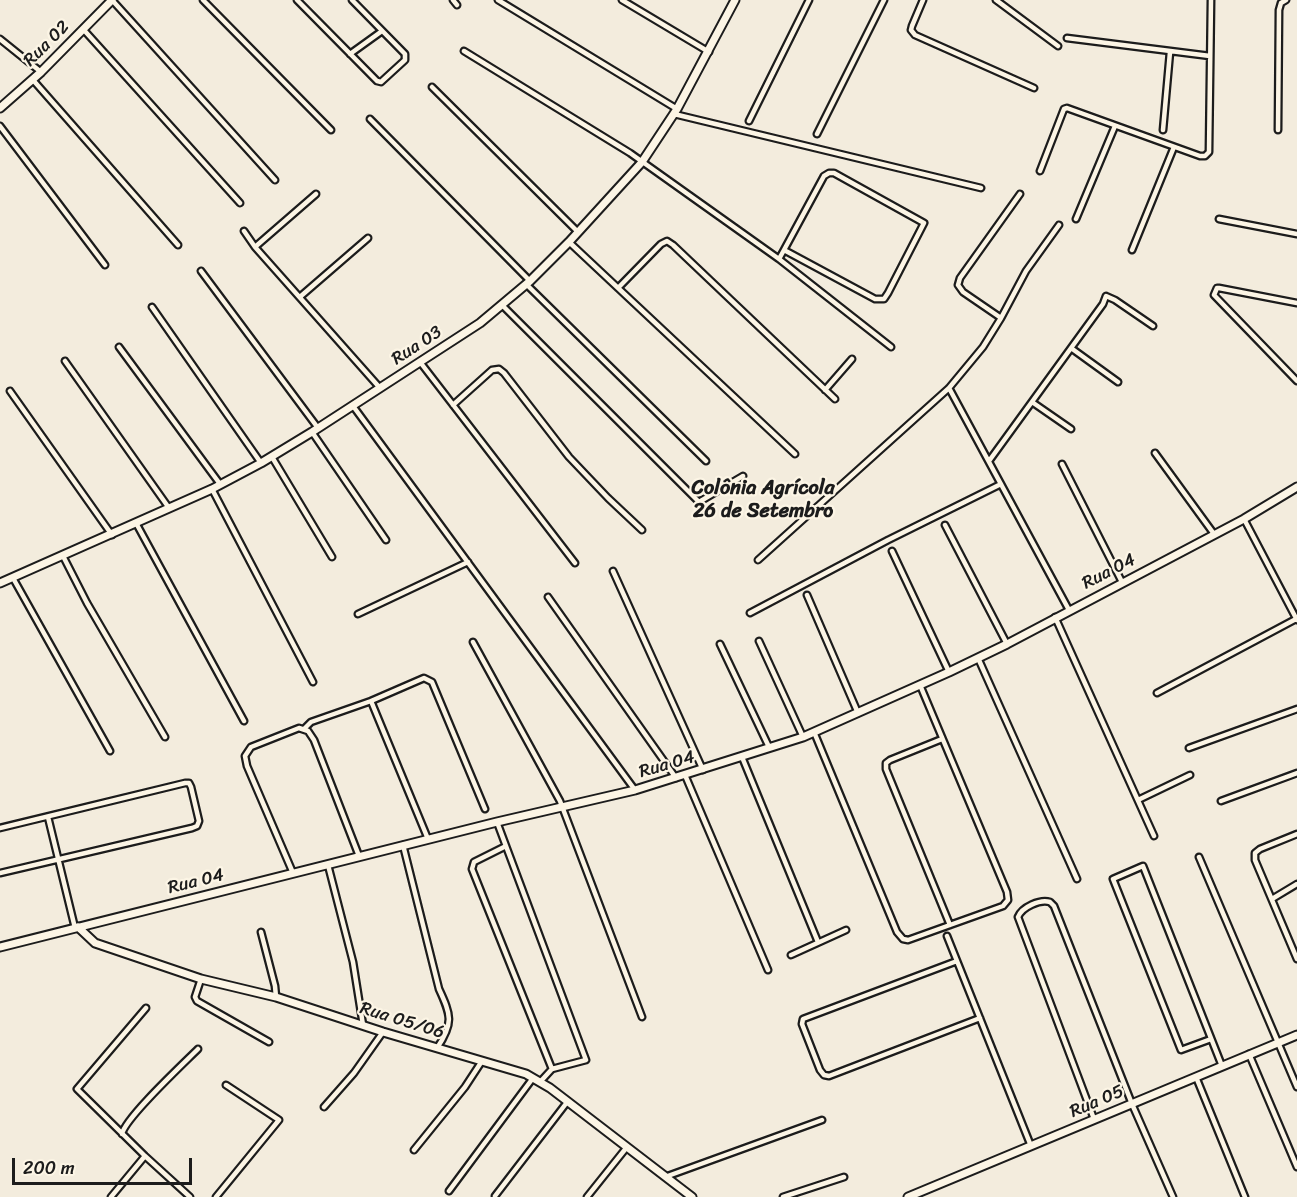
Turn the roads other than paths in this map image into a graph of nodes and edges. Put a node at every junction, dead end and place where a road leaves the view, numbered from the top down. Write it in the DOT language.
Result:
graph roads {
  1 [pos="112,0"];
  2 [pos="203,0"];
  3 [pos="297,0"];
  4 [pos="352,0"];
  5 [pos="453,0"];
  6 [pos="498,0"];
  7 [pos="622,0"];
  8 [pos="735,0"];
  9 [pos="809,0"];
  10 [pos="884,0"];
  11 [pos="923,0"];
  12 [pos="996,0"];
  13 [pos="1211,0"];
  14 [pos="1286,0"];
  15 [pos="457,5"];
  16 [pos="83,29"];
  17 [pos="382,31"];
  18 [pos="1067,38"];
  19 [pos="0,39"];
  20 [pos="1058,46"];
  21 [pos="464,51"];
  22 [pos="709,52"];
  23 [pos="1170,52"];
  24 [pos="350,54"];
  25 [pos="1210,56"];
  26 [pos="41,72"];
  27 [pos="33,80"];
  28 [pos="432,87"];
  29 [pos="1034,88"];
  30 [pos="0,108"];
  31 [pos="676,112"];
  32 [pos="370,120"];
  33 [pos="749,121"];
  34 [pos="0,126"];
  35 [pos="1115,126"];
  36 [pos="331,130"];
  37 [pos="1163,130"];
  38 [pos="1278,130"];
  39 [pos="817,134"];
  40 [pos="1174,147"];
  41 [pos="642,162"];
  42 [pos="1040,171"];
  43 [pos="275,180"];
  44 [pos="981,189"];
  45 [pos="316,194"];
  46 [pos="1020,194"];
  47 [pos="240,203"];
  48 [pos="1076,219"];
  49 [pos="1219,219"];
  50 [pos="1059,225"];
  51 [pos="244,231"];
  52 [pos="578,232"];
  53 [pos="1297,234"];
  54 [pos="368,238"];
  55 [pos="569,242"];
  56 [pos="178,245"];
  57 [pos="255,247"];
  58 [pos="784,250"];
  59 [pos="1132,250"];
  60 [pos="780,259"];
  61 [pos="105,265"];
  62 [pos="201,271"];
  63 [pos="528,282"];
  64 [pos="618,288"];
  65 [pos="301,296"];
  66 [pos="1297,303"];
  67 [pos="502,304"];
  68 [pos="152,307"];
  69 [pos="1001,318"];
  70 [pos="1153,326"];
  71 [pos="119,347"];
  72 [pos="891,347"];
  73 [pos="1071,348"];
  74 [pos="852,359"];
  75 [pos="65,361"];
  76 [pos="420,362"];
  77 [pos="1297,381"];
  78 [pos="1118,382"];
  79 [pos="380,388"];
  80 [pos="949,388"];
  81 [pos="825,390"];
  82 [pos="10,391"];
  83 [pos="835,399"];
  84 [pos="1032,402"];
  85 [pos="453,405"];
  86 [pos="353,406"];
  87 [pos="1071,429"];
  88 [pos="315,430"];
  89 [pos="1155,453"];
  90 [pos="795,454"];
  91 [pos="272,456"];
  92 [pos="706,461"];
  93 [pos="988,462"];
  94 [pos="261,463"];
  95 [pos="1062,464"];
  96 [pos="743,476"];
  97 [pos="220,484"];
  98 [pos="1000,484"];
  99 [pos="1297,487"];
  100 [pos="212,489"];
  101 [pos="169,508"];
  102 [pos="1244,519"];
  103 [pos="136,523"];
  104 [pos="945,525"];
  105 [pos="642,530"];
  106 [pos="1214,534"];
  107 [pos="112,535"];
  108 [pos="386,540"];
  109 [pos="892,551"];
  110 [pos="63,556"];
  111 [pos="332,557"];
  112 [pos="758,560"];
  113 [pos="468,562"];
  114 [pos="574,562"];
  115 [pos="613,571"];
  116 [pos="13,578"];
  117 [pos="1122,582"];
  118 [pos="0,583"];
  119 [pos="807,596"];
  120 [pos="548,597"];
  121 [pos="1069,610"];
  122 [pos="750,613"];
  123 [pos="358,614"];
  124 [pos="1055,617"];
  125 [pos="1297,620"];
  126 [pos="759,641"];
  127 [pos="473,642"];
  128 [pos="720,644"];
  129 [pos="1007,644"];
  130 [pos="978,658"];
  131 [pos="949,672"];
  132 [pos="313,682"];
  133 [pos="920,685"];
  134 [pos="1157,693"];
  135 [pos="371,701"];
  136 [pos="1297,709"];
  137 [pos="858,713"];
  138 [pos="244,721"];
  139 [pos="304,729"];
  140 [pos="814,732"];
  141 [pos="165,736"];
  142 [pos="803,737"];
  143 [pos="942,739"];
  144 [pos="769,747"];
  145 [pos="1189,748"];
  146 [pos="110,751"];
  147 [pos="742,757"];
  148 [pos="703,770"];
  149 [pos="1297,773"];
  150 [pos="685,775"];
  151 [pos="1190,775"];
  152 [pos="676,778"];
  153 [pos="635,789"];
  154 [pos="1138,800"];
  155 [pos="1221,801"];
  156 [pos="562,806"];
  157 [pos="485,809"];
  158 [pos="48,817"];
  159 [pos="497,822"];
  160 [pos="0,828"];
  161 [pos="1297,834"];
  162 [pos="1154,836"];
  163 [pos="428,839"];
  164 [pos="403,845"];
  165 [pos="506,846"];
  166 [pos="359,856"];
  167 [pos="1199,857"];
  168 [pos="58,860"];
  169 [pos="328,865"];
  170 [pos="0,873"];
  171 [pos="293,873"];
  172 [pos="1077,879"];
  173 [pos="1297,884"];
  174 [pos="1272,899"];
  175 [pos="950,925"];
  176 [pos="76,927"];
  177 [pos="846,930"];
  178 [pos="261,932"];
  179 [pos="947,936"];
  180 [pos="818,942"];
  181 [pos="0,947"];
  182 [pos="791,955"];
  183 [pos="1297,959"];
  184 [pos="957,960"];
  185 [pos="768,969"];
  186 [pos="201,979"];
  187 [pos="276,998"];
  188 [pos="146,1008"];
  189 [pos="642,1017"];
  190 [pos="980,1018"];
  191 [pos="363,1025"];
  192 [pos="383,1032"];
  193 [pos="1297,1035"];
  194 [pos="1211,1039"];
  195 [pos="269,1042"];
  196 [pos="1278,1042"];
  197 [pos="437,1048"];
  198 [pos="198,1049"];
  199 [pos="1249,1054"];
  200 [pos="482,1061"];
  201 [pos="1222,1066"];
  202 [pos="552,1070"];
  203 [pos="1196,1077"];
  204 [pos="536,1080"];
  205 [pos="226,1084"];
  206 [pos="1297,1087"];
  207 [pos="568,1101"];
  208 [pos="1132,1104"];
  209 [pos="324,1107"];
  210 [pos="1094,1119"];
  211 [pos="822,1120"];
  212 [pos="122,1134"];
  213 [pos="1031,1146"];
  214 [pos="627,1147"];
  215 [pos="414,1149"];
  216 [pos="145,1156"];
  217 [pos="1297,1167"];
  218 [pos="666,1177"];
  219 [pos="844,1177"];
  220 [pos="449,1191"];
  221 [pos="686,1195"];
  222 [pos="495,1196"];
  223 [pos="111,1197"];
  224 [pos="190,1197"];
  225 [pos="216,1197"];
  226 [pos="587,1197"];
  227 [pos="783,1197"];
  228 [pos="908,1197"];
  229 [pos="1173,1197"];
  230 [pos="1245,1197"];
  1 -- 16 [label="street, Rua 02"];
  1 -- 43 [label="street"];
  2 -- 36 [label="street"];
  3 -- 24 [label="street"];
  4 -- 17 [label="street"];
  5 -- 15 [label="street"];
  6 -- 31 [label="street"];
  7 -- 22 [label="street"];
  8 -- 22 [label="street, Rua 03"];
  9 -- 33 [label="street"];
  10 -- 39 [label="street"];
  11 -- 29 [label="street"];
  12 -- 20 [label="street"];
  13 -- 25 [label="street"];
  14 -- 38 [label="street"];
  16 -- 26 [label="street, Rua 02"];
  16 -- 47 [label="street"];
  17 -- 24 [label="street"];
  17 -- 24 [label="street"];
  18 -- 23 [label="street"];
  19 -- 26 [label="street"];
  21 -- 41 [label="street"];
  22 -- 31 [label="street, Rua 03"];
  23 -- 25 [label="street"];
  23 -- 37 [label="street"];
  25 -- 40 [label="street"];
  26 -- 27 [label="street, Rua 02"];
  27 -- 30 [label="street, Rua 02"];
  27 -- 56 [label="street"];
  28 -- 52 [label="street"];
  31 -- 41 [label="street, Rua 03"];
  31 -- 44 [label="street"];
  32 -- 63 [label="street"];
  34 -- 61 [label="street"];
  35 -- 40 [label="street"];
  35 -- 42 [label="street"];
  35 -- 48 [label="street"];
  40 -- 59 [label="street"];
  41 -- 52 [label="street, Rua 03"];
  41 -- 60 [label="street"];
  45 -- 57 [label="street"];
  46 -- 69 [label="street"];
  49 -- 53 [label="street"];
  50 -- 69 [label="street"];
  51 -- 57 [label="street"];
  52 -- 55 [label="street, Rua 03"];
  54 -- 65 [label="street"];
  55 -- 63 [label="street, Rua 03"];
  55 -- 64 [label="street"];
  57 -- 65 [label="street"];
  58 -- 58 [label="street"];
  58 -- 60 [label="street"];
  60 -- 72 [label="street"];
  62 -- 88 [label="street"];
  63 -- 67 [label="street, Rua 03"];
  63 -- 92 [label="street"];
  64 -- 81 [label="street"];
  64 -- 90 [label="street"];
  65 -- 79 [label="street"];
  66 -- 77 [label="street"];
  67 -- 76 [label="street, Rua 03"];
  67 -- 96 [label="street"];
  68 -- 94 [label="street"];
  69 -- 80 [label="street"];
  70 -- 73 [label="street"];
  71 -- 97 [label="street"];
  73 -- 78 [label="street"];
  73 -- 84 [label="street"];
  74 -- 81 [label="street"];
  75 -- 101 [label="street"];
  76 -- 79 [label="street, Rua 03"];
  76 -- 85 [label="street"];
  79 -- 86 [label="street, Rua 03"];
  80 -- 93 [label="street"];
  80 -- 112 [label="street"];
  81 -- 83 [label="street"];
  82 -- 107 [label="street"];
  84 -- 87 [label="street"];
  84 -- 93 [label="street"];
  85 -- 105 [label="street"];
  85 -- 114 [label="street"];
  86 -- 88 [label="street, Rua 03"];
  86 -- 113 [label="street"];
  88 -- 91 [label="street, Rua 03"];
  88 -- 108 [label="street"];
  89 -- 106 [label="street"];
  91 -- 94 [label="street, Rua 03"];
  91 -- 111 [label="street"];
  93 -- 98 [label="street"];
  94 -- 97 [label="street, Rua 03"];
  95 -- 117 [label="street"];
  97 -- 100 [label="street, Rua 03"];
  98 -- 121 [label="street"];
  98 -- 122 [label="street"];
  99 -- 102 [label="street, Rua 04"];
  100 -- 101 [label="street, Rua 03"];
  100 -- 132 [label="street"];
  101 -- 103 [label="street, Rua 03"];
  102 -- 106 [label="street, Rua 04"];
  102 -- 125 [label="street"];
  103 -- 107 [label="street, Rua 03"];
  103 -- 138 [label="street"];
  104 -- 129 [label="street"];
  106 -- 117 [label="street, Rua 04"];
  107 -- 110 [label="street, Rua 03"];
  109 -- 131 [label="street"];
  110 -- 116 [label="street, Rua 03"];
  110 -- 141 [label="street"];
  113 -- 123 [label="street"];
  113 -- 153 [label="street"];
  115 -- 148 [label="street"];
  116 -- 118 [label="street, Rua 03"];
  116 -- 146 [label="street"];
  117 -- 121 [label="street, Rua 04"];
  119 -- 137 [label="street"];
  120 -- 152 [label="street"];
  121 -- 124 [label="street, Rua 04"];
  124 -- 129 [label="street, Rua 04"];
  124 -- 154 [label="street"];
  125 -- 134 [label="street"];
  126 -- 142 [label="street"];
  127 -- 156 [label="street"];
  128 -- 144 [label="street"];
  129 -- 130 [label="street, Rua 04"];
  130 -- 131 [label="street, Rua 04"];
  130 -- 172 [label="street"];
  131 -- 133 [label="street, Rua 04"];
  133 -- 137 [label="street, Rua 04"];
  133 -- 143 [label="street"];
  135 -- 139 [label="street"];
  135 -- 157 [label="street"];
  135 -- 163 [label="street"];
  136 -- 145 [label="street"];
  137 -- 140 [label="street, Rua 04"];
  139 -- 166 [label="street"];
  139 -- 171 [label="street"];
  140 -- 142 [label="street, Rua 04"];
  140 -- 175 [label="street"];
  142 -- 144 [label="street, Rua 04"];
  143 -- 175 [label="street"];
  143 -- 175 [label="street"];
  144 -- 147 [label="street, Rua 04"];
  147 -- 148 [label="street, Rua 04"];
  147 -- 180 [label="street"];
  148 -- 150 [label="street, Rua 04"];
  149 -- 155 [label="street"];
  150 -- 152 [label="street, Rua 04"];
  150 -- 185 [label="street"];
  151 -- 154 [label="street"];
  152 -- 153 [label="street, Rua 04"];
  153 -- 156 [label="street, Rua 04"];
  154 -- 162 [label="street"];
  156 -- 159 [label="street, Rua 04"];
  156 -- 189 [label="street"];
  158 -- 160 [label="street"];
  158 -- 168 [label="street"];
  158 -- 168 [label="street"];
  159 -- 163 [label="street, Rua 04"];
  159 -- 165 [label="street"];
  161 -- 174 [label="street"];
  163 -- 164 [label="street, Rua 04"];
  164 -- 166 [label="street, Rua 04"];
  164 -- 197 [label="street"];
  165 -- 202 [label="street"];
  165 -- 202 [label="street"];
  166 -- 169 [label="street, Rua 04"];
  167 -- 196 [label="street"];
  168 -- 170 [label="street"];
  168 -- 176 [label="street"];
  169 -- 171 [label="street, Rua 04"];
  169 -- 191 [label="street"];
  171 -- 176 [label="street, Rua 04"];
  173 -- 174 [label="street"];
  174 -- 183 [label="street"];
  176 -- 181 [label="street, Rua 04"];
  176 -- 186 [label="street, Rua 05/06"];
  177 -- 180 [label="street"];
  178 -- 187 [label="street"];
  179 -- 184 [label="street"];
  180 -- 182 [label="street"];
  184 -- 190 [label="street"];
  184 -- 190 [label="street"];
  186 -- 187 [label="street, Rua 05/06"];
  186 -- 195 [label="street"];
  187 -- 191 [label="street, Rua 05/06"];
  188 -- 212 [label="street"];
  190 -- 213 [label="street"];
  191 -- 192 [label="street, Rua 05/06"];
  192 -- 197 [label="street, Rua 05/06"];
  192 -- 209 [label="street"];
  193 -- 196 [label="street, Rua 05"];
  194 -- 194 [label="street"];
  194 -- 201 [label="street"];
  196 -- 199 [label="street, Rua 05"];
  196 -- 206 [label="street"];
  197 -- 200 [label="street, Rua 05/06"];
  198 -- 212 [label="street"];
  199 -- 201 [label="street, Rua 05"];
  199 -- 217 [label="street"];
  200 -- 204 [label="street, Rua 05/06"];
  200 -- 215 [label="street"];
  201 -- 203 [label="street, Rua 05"];
  202 -- 204 [label="street"];
  203 -- 208 [label="street, Rua 05"];
  203 -- 230 [label="street"];
  204 -- 207 [label="street, Rua 05/06"];
  204 -- 220 [label="street"];
  205 -- 225 [label="street"];
  207 -- 214 [label="street, Rua 05/06"];
  207 -- 222 [label="street"];
  208 -- 210 [label="street, Rua 05"];
  208 -- 210 [label="street"];
  208 -- 229 [label="street"];
  210 -- 213 [label="street, Rua 05"];
  211 -- 218 [label="street"];
  212 -- 216 [label="street"];
  213 -- 228 [label="street, Rua 05"];
  214 -- 218 [label="street, Rua 05/06"];
  214 -- 226 [label="street"];
  216 -- 223 [label="street"];
  216 -- 224 [label="street"];
  218 -- 221 [label="street, Rua 05/06"];
  219 -- 227 [label="street"];
}
